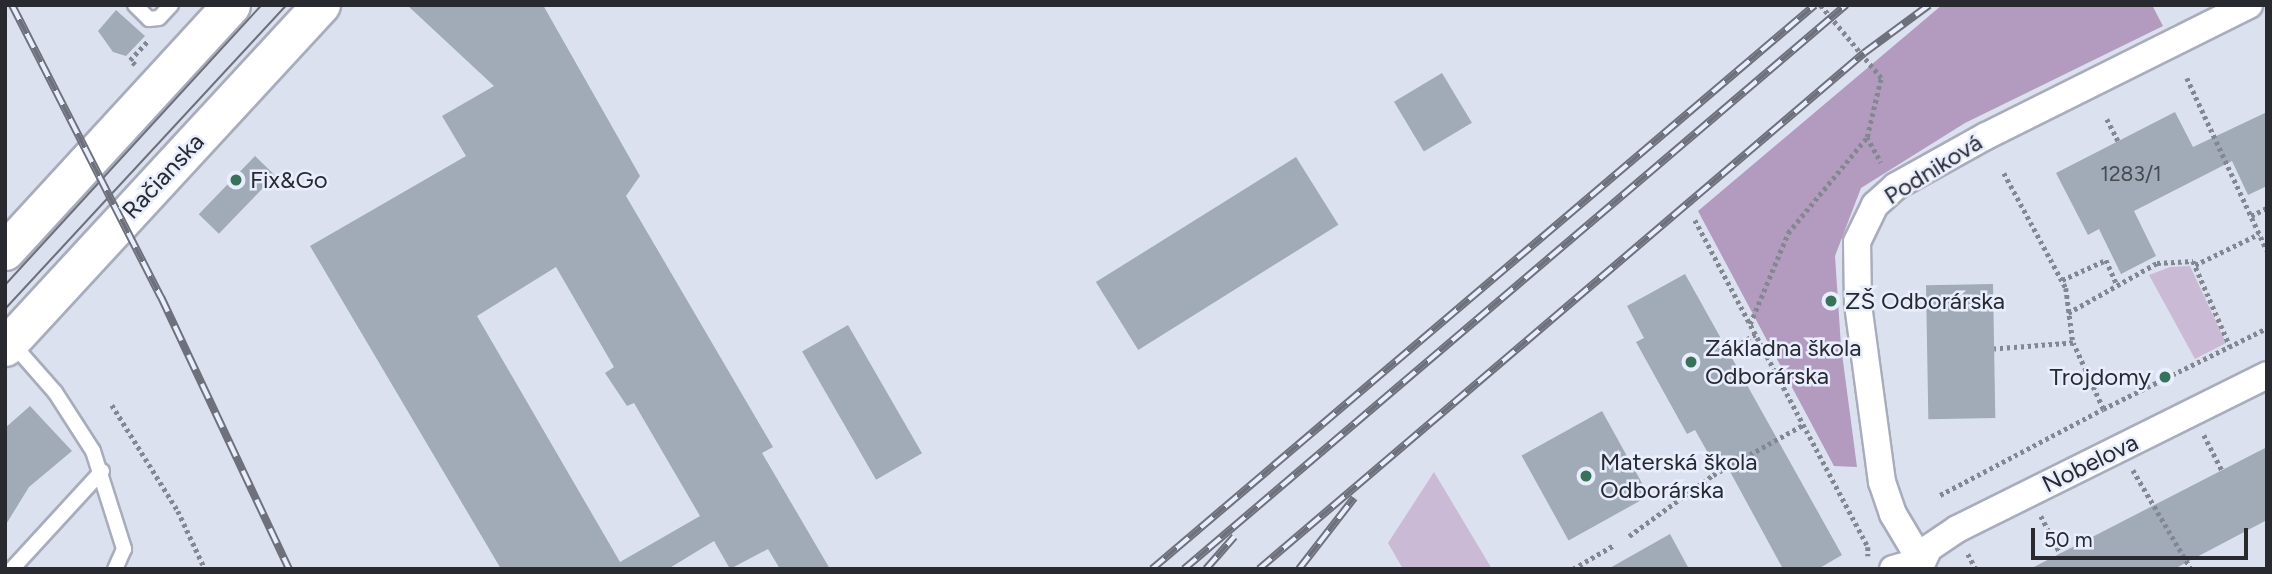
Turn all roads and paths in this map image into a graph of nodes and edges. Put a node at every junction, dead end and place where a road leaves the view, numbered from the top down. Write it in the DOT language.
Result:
graph roads {
  1 [pos="135,5"];
  2 [pos="231,5"];
  3 [pos="321,5"];
  4 [pos="1821,5"];
  5 [pos="2249,5"];
  6 [pos="165,7"];
  7 [pos="146,31"];
  8 [pos="140,70"];
  9 [pos="2187,78"];
  10 [pos="2108,119"];
  11 [pos="1867,137"];
  12 [pos="2118,141"];
  13 [pos="1881,162"];
  14 [pos="2004,173"];
  15 [pos="2267,208"];
  16 [pos="2251,216"];
  17 [pos="1695,220"];
  18 [pos="2259,234"];
  19 [pos="2267,250"];
  20 [pos="5,251"];
  21 [pos="2195,265"];
  22 [pos="2062,279"];
  23 [pos="2118,285"];
  24 [pos="2068,313"];
  25 [pos="1750,324"];
  26 [pos="2267,328"];
  27 [pos="1755,334"];
  28 [pos="2073,343"];
  29 [pos="8,344"];
  30 [pos="2230,346"];
  31 [pos="1994,349"];
  32 [pos="1729,351"];
  33 [pos="2267,375"];
  34 [pos="113,405"];
  35 [pos="2103,409"];
  36 [pos="1803,425"];
  37 [pos="2200,428"];
  38 [pos="2128,464"];
  39 [pos="2222,470"];
  40 [pos="102,471"];
  41 [pos="1940,495"];
  42 [pos="2038,509"];
  43 [pos="1629,536"];
  44 [pos="1615,545"];
  45 [pos="1965,546"];
  46 [pos="2060,554"];
  47 [pos="1882,565"];
  48 [pos="1920,565"];
  49 [pos="12,569"];
  50 [pos="115,569"];
  51 [pos="205,569"];
  52 [pos="1573,569"];
  53 [pos="1976,569"];
  54 [pos="2191,569"];
  1 -- 6 [label="lane"];
  2 -- 20 [label="main road"];
  3 -- 29 [label="main road, Račianska"];
  4 -- 11 [label="path"];
  5 -- 48 [label="street, Podniková"];
  7 -- 8 [label="path"];
  9 -- 16 [label="path"];
  10 -- 12 [label="path"];
  11 -- 13 [label="path"];
  11 -- 25 [label="path"];
  14 -- 22 [label="path"];
  15 -- 16 [label="path"];
  16 -- 18 [label="path"];
  17 -- 25 [label="path"];
  18 -- 19 [label="path"];
  18 -- 21 [label="path"];
  21 -- 23 [label="path"];
  21 -- 30 [label="path"];
  22 -- 23 [label="path"];
  22 -- 24 [label="path"];
  23 -- 24 [label="path"];
  24 -- 28 [label="path"];
  25 -- 27 [label="path"];
  26 -- 30 [label="path"];
  27 -- 32 [label="path"];
  27 -- 36 [label="path"];
  28 -- 31 [label="path"];
  28 -- 35 [label="path"];
  29 -- 40 [label="lane"];
  30 -- 35 [label="path"];
  33 -- 48 [label="street, Nobelova"];
  34 -- 51 [label="path"];
  35 -- 41 [label="path"];
  36 -- 43 [label="path"];
  36 -- 47 [label="path"];
  37 -- 39 [label="path"];
  38 -- 54 [label="path"];
  40 -- 49 [label="lane"];
  40 -- 50 [label="lane"];
  42 -- 46 [label="path"];
  44 -- 52 [label="path"];
  45 -- 53 [label="path"];
  47 -- 48 [label="street"];
}
